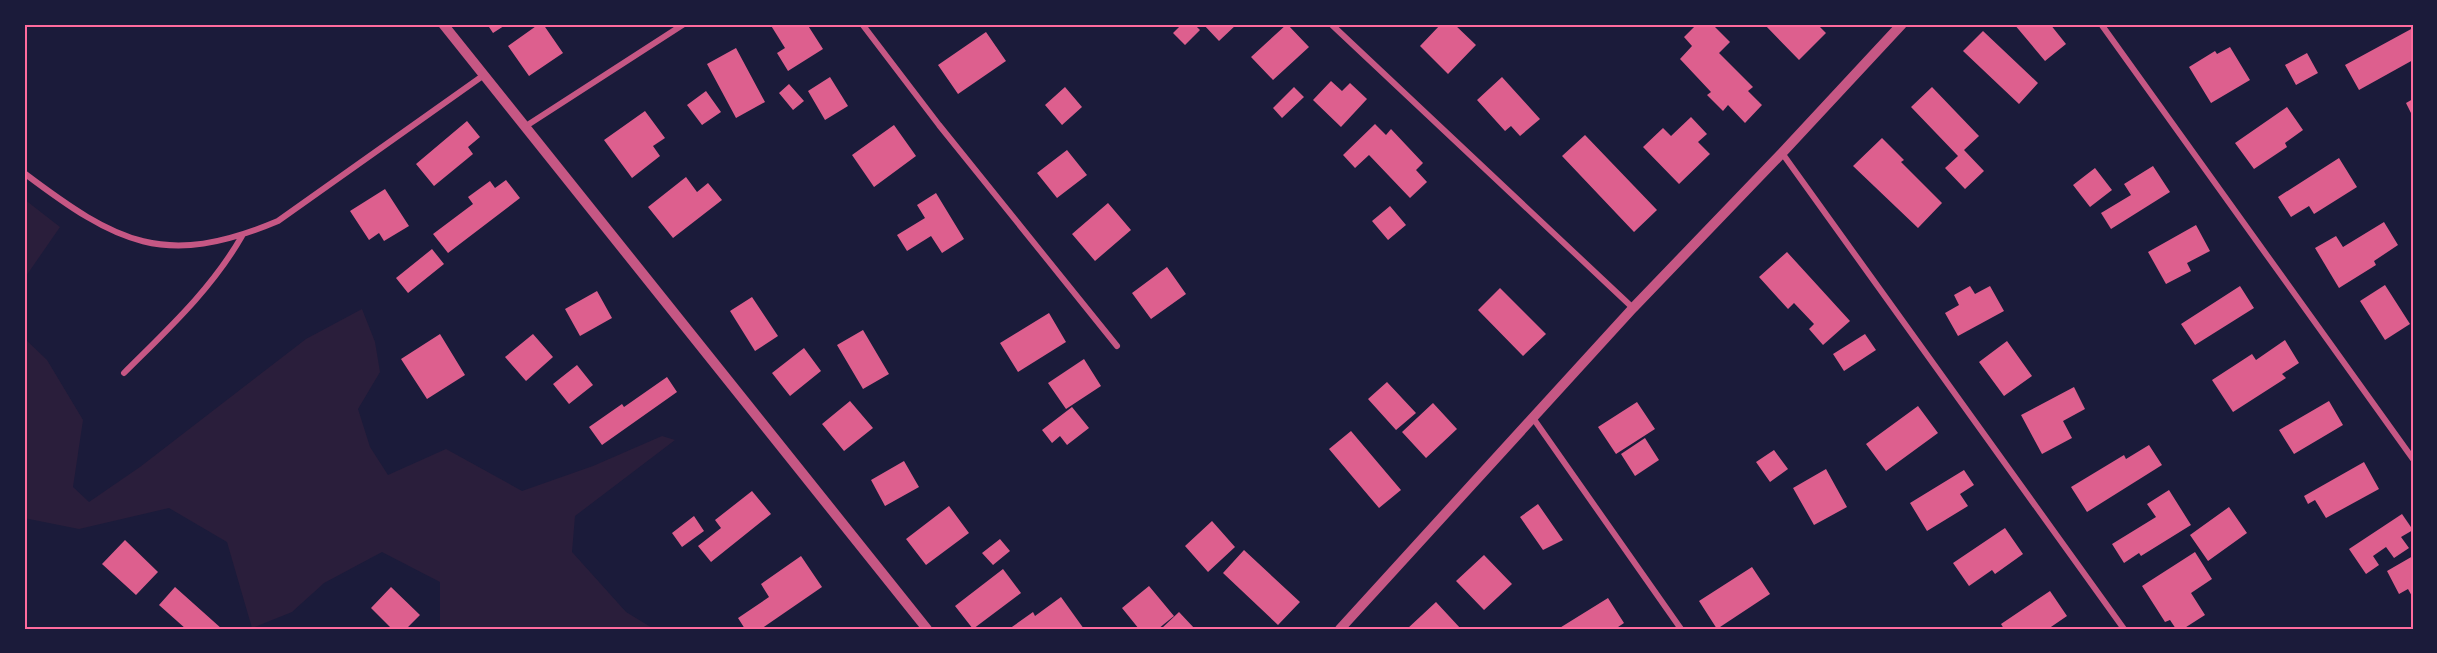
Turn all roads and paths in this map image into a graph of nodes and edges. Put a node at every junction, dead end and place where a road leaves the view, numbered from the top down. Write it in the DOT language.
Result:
graph roads {
  1 [pos="443,24"];
  2 [pos="684,24"];
  3 [pos="862,24"];
  4 [pos="1331,24"];
  5 [pos="2101,24"];
  6 [pos="1899,25"];
  7 [pos="484,75"];
  8 [pos="526,126"];
  9 [pos="1782,153"];
  10 [pos="24,173"];
  11 [pos="242,236"];
  12 [pos="1633,308"];
  13 [pos="1117,346"];
  14 [pos="124,374"];
  15 [pos="1533,418"];
  16 [pos="2413,459"];
  17 [pos="1344,628"];
  18 [pos="927,629"];
  19 [pos="1681,629"];
  20 [pos="2124,629"];
  1 -- 7 [label="street"];
  2 -- 8 [label="street"];
  3 -- 13 [label="street"];
  4 -- 12 [label="street"];
  5 -- 16 [label="street"];
  6 -- 9 [label="street"];
  7 -- 8 [label="street"];
  7 -- 11 [label="street"];
  8 -- 18 [label="street"];
  9 -- 12 [label="street"];
  9 -- 20 [label="street"];
  10 -- 11 [label="street"];
  11 -- 14 [label="street"];
  12 -- 15 [label="street"];
  15 -- 17 [label="street"];
  15 -- 19 [label="street"];
}
